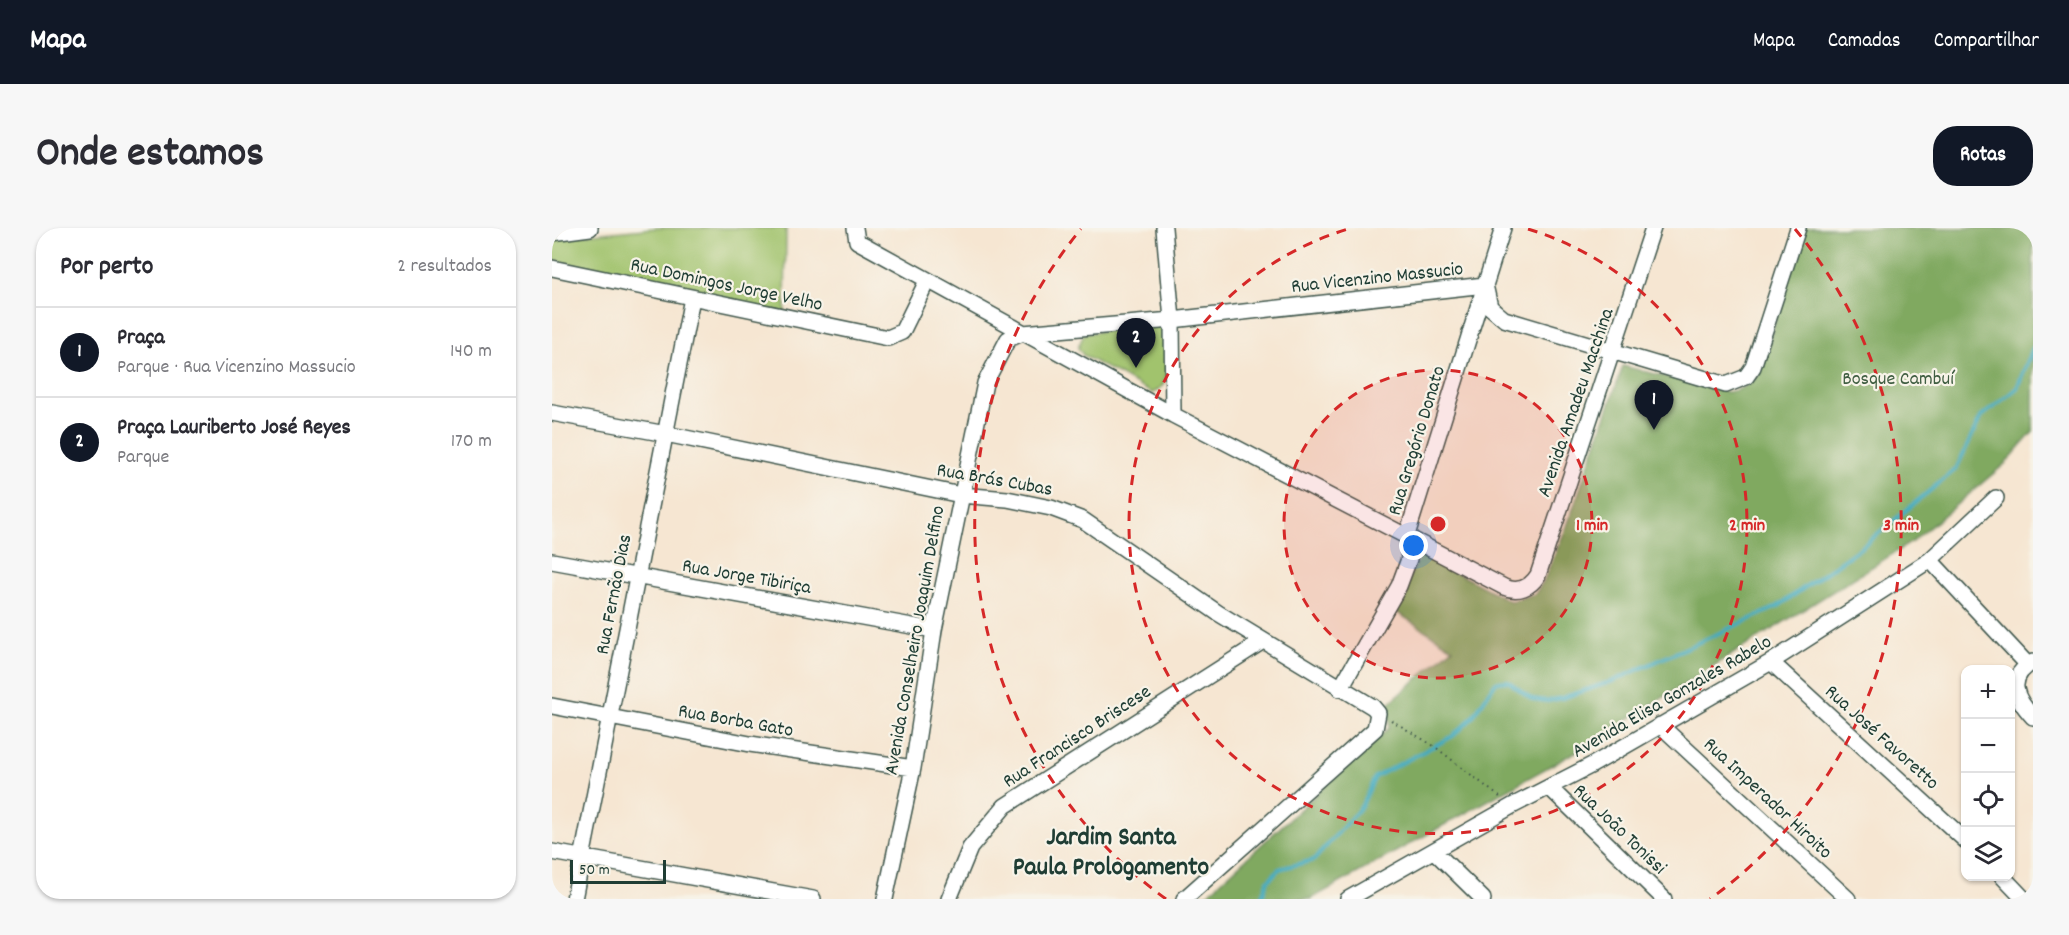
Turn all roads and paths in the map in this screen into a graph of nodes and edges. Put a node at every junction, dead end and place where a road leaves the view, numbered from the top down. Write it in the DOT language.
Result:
graph roads {
  1 [pos="590,228"];
  2 [pos="1164,228"];
  3 [pos="1503,228"];
  4 [pos="1653,228"];
  5 [pos="1798,228"];
  6 [pos="854,230"];
  7 [pos="552,233"];
  8 [pos="552,268"];
  9 [pos="927,281"];
  10 [pos="1485,285"];
  11 [pos="692,298"];
  12 [pos="1172,320"];
  13 [pos="1023,333"];
  14 [pos="1614,353"];
  15 [pos="552,413"];
  16 [pos="1173,415"];
  17 [pos="666,434"];
  18 [pos="961,495"];
  19 [pos="1996,498"];
  20 [pos="1407,535"];
  21 [pos="1930,560"];
  22 [pos="552,561"];
  23 [pos="636,577"];
  24 [pos="934,630"];
  25 [pos="1263,641"];
  26 [pos="1772,662"];
  27 [pos="2031,663"];
  28 [pos="1340,689"];
  29 [pos="552,706"];
  30 [pos="1378,713"];
  31 [pos="609,717"];
  32 [pos="2033,717"];
  33 [pos="1660,725"];
  34 [pos="913,768"];
  35 [pos="1550,788"];
  36 [pos="1512,806"];
  37 [pos="1961,837"];
  38 [pos="1434,851"];
  39 [pos="552,852"];
  40 [pos="582,858"];
  41 [pos="2007,881"];
  42 [pos="574,899"];
  43 [pos="813,899"];
  44 [pos="885,899"];
  45 [pos="949,899"];
  46 [pos="1184,899"];
  47 [pos="1348,899"];
  48 [pos="1483,899"];
  49 [pos="1664,899"];
  50 [pos="1848,899"];
  51 [pos="2024,899"];
  1 -- 7 [label="street"];
  2 -- 12 [label="street"];
  3 -- 10 [label="street, Rua Gregório Donato"];
  4 -- 14 [label="street, Avenida Amadeu Macchina"];
  5 -- 14 [label="street, Rua Vicenzino Massucio"];
  6 -- 9 [label="street"];
  8 -- 11 [label="street, Rua Domingos Jorge Velho"];
  9 -- 11 [label="street, Rua Domingos Jorge Velho"];
  9 -- 13 [label="street"];
  10 -- 12 [label="street, Rua Vicenzino Massucio"];
  10 -- 14 [label="street, Rua Vicenzino Massucio"];
  10 -- 20 [label="street, Rua Gregório Donato"];
  11 -- 17 [label="street, Rua Fernão Dias"];
  12 -- 13 [label="street, Rua Vicenzino Massucio"];
  12 -- 16 [label="street"];
  13 -- 16 [label="street"];
  13 -- 18 [label="street, Avenida Conselheiro Joaquim Delfino"];
  14 -- 20 [label="street, Avenida Amadeu Macchina"];
  15 -- 17 [label="street, Rua Brás Cubas"];
  16 -- 20 [label="street"];
  17 -- 18 [label="street, Rua Brás Cubas"];
  17 -- 23 [label="street, Rua Fernão Dias"];
  18 -- 24 [label="street, Avenida Conselheiro Joaquim Delfino"];
  18 -- 25 [label="street, Rua Brás Cubas"];
  19 -- 21 [label="street, Avenida Elisa Gonzales Rabelo"];
  20 -- 28 [label="street, Rua Gregório Donato"];
  21 -- 26 [label="street, Avenida Elisa Gonzales Rabelo"];
  21 -- 27 [label="street"];
  22 -- 23 [label="street, Rua Jorge Tibiriça"];
  23 -- 24 [label="street, Rua Jorge Tibiriça"];
  23 -- 31 [label="street, Rua Fernão Dias"];
  24 -- 34 [label="street, Avenida Conselheiro Joaquim Delfino"];
  25 -- 28 [label="street, Rua Brás Cubas"];
  25 -- 45 [label="street, Rua Francisco Briscese"];
  26 -- 33 [label="street, Avenida Elisa Gonzales Rabelo"];
  26 -- 37 [label="street, Rua José Favoretto"];
  27 -- 32 [label="street"];
  28 -- 30 [label="street, Rua Brás Cubas"];
  29 -- 31 [label="street, Rua Borba Gato"];
  30 -- 36 [label="path"];
  30 -- 46 [label="street"];
  31 -- 34 [label="street, Rua Borba Gato"];
  31 -- 40 [label="street, Rua Fernão Dias"];
  33 -- 35 [label="street, Avenida Elisa Gonzales Rabelo"];
  33 -- 50 [label="street, Rua Imperador Hiroito"];
  34 -- 44 [label="street, Avenida Conselheiro Joaquim Delfino"];
  35 -- 36 [label="street, Avenida Elisa Gonzales Rabelo"];
  35 -- 49 [label="street, Rua João Tonissi"];
  36 -- 38 [label="street, Avenida Elisa Gonzales Rabelo"];
  38 -- 47 [label="street, Avenida Elisa Gonzales Rabelo"];
  38 -- 48 [label="street"];
  39 -- 40 [label="street"];
  40 -- 42 [label="street, Rua Fernão Dias"];
  40 -- 43 [label="street"];
  41 -- 51 [label="street"];
}
